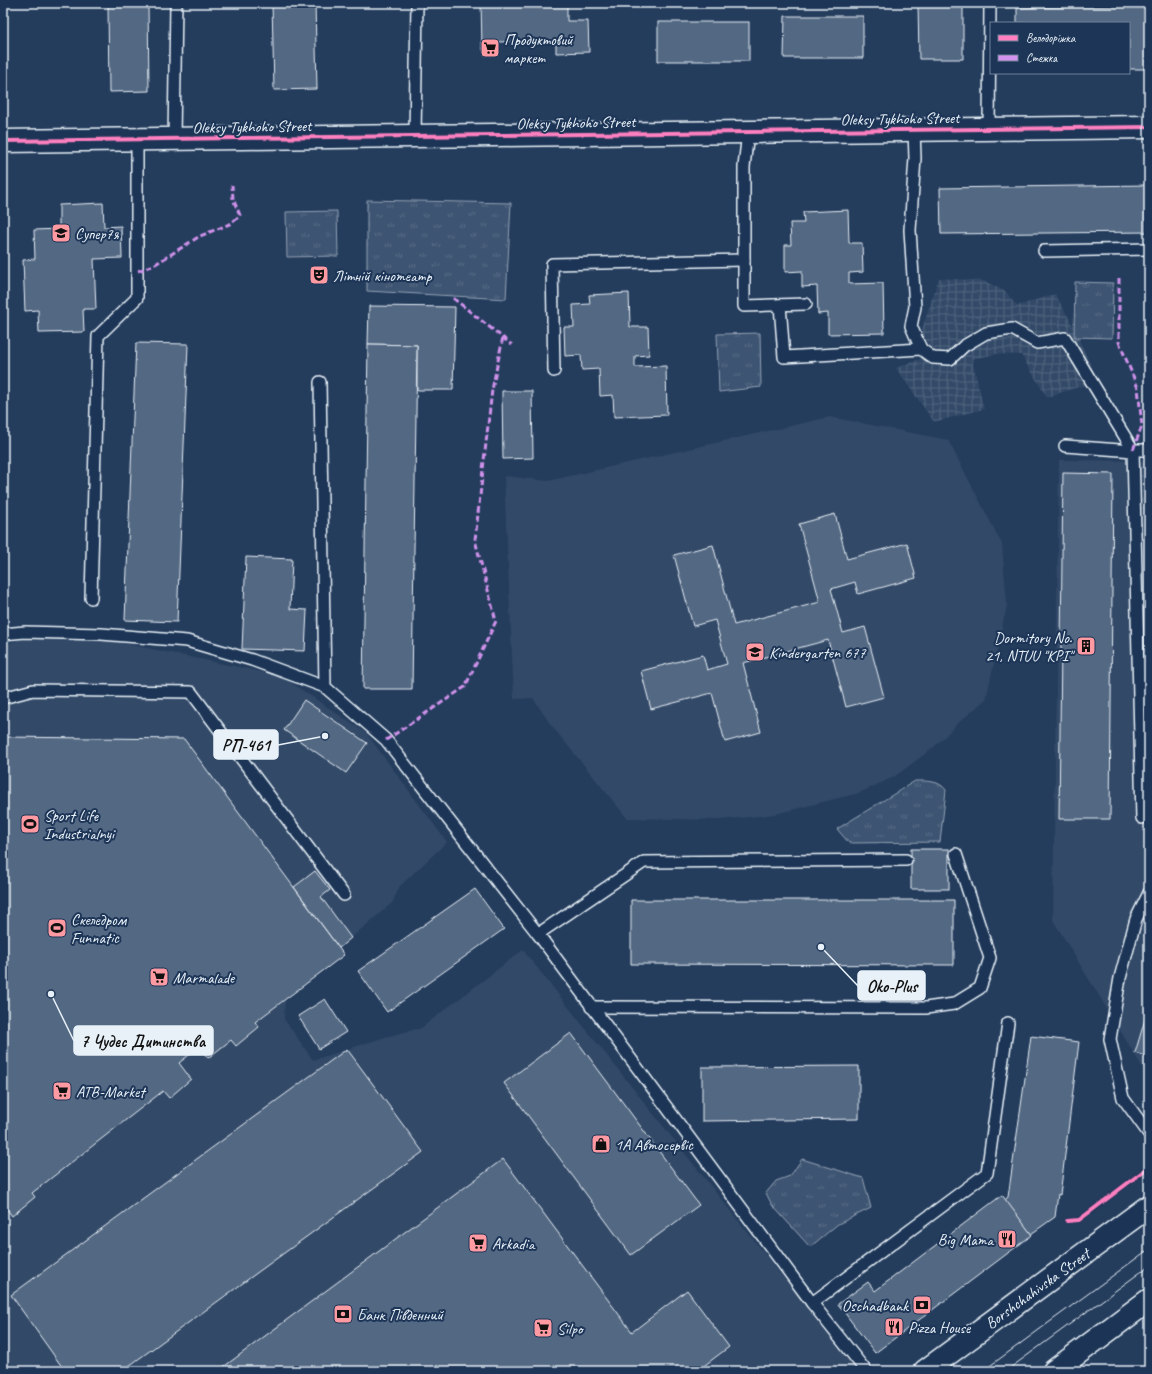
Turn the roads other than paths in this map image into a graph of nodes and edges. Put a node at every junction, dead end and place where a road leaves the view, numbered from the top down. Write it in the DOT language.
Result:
graph roads {
  1 [pos="176,3"];
  2 [pos="416,3"];
  3 [pos="990,3"];
  4 [pos="1149,127"];
  5 [pos="989,129"];
  6 [pos="914,130"];
  7 [pos="748,132"];
  8 [pos="415,136"];
  9 [pos="137,139"];
  10 [pos="174,139"];
  11 [pos="3,141"];
  12 [pos="1149,249"];
  13 [pos="1044,251"];
  14 [pos="744,260"];
  15 [pos="806,304"];
  16 [pos="780,305"];
  17 [pos="921,349"];
  18 [pos="554,371"];
  19 [pos="320,382"];
  20 [pos="1065,446"];
  21 [pos="1134,450"];
  22 [pos="1149,450"];
  23 [pos="91,598"];
  24 [pos="3,634"];
  25 [pos="1144,646"];
  26 [pos="326,687"];
  27 [pos="3,698"];
  28 [pos="1142,818"];
  29 [pos="956,854"];
  30 [pos="906,860"];
  31 [pos="1149,893"];
  32 [pos="344,895"];
  33 [pos="538,934"];
  34 [pos="591,1007"];
  35 [pos="1008,1023"];
  36 [pos="1149,1134"];
  37 [pos="1149,1206"];
  38 [pos="1149,1300"];
  39 [pos="812,1303"];
  40 [pos="1063,1368"];
  41 [pos="866,1371"];
  42 [pos="925,1371"];
  1 -- 10 [label="lane"];
  2 -- 8 [label="lane"];
  3 -- 5 [label="lane"];
  4 -- 5 [label="street, Oleksy Tykhoho Street"];
  5 -- 6 [label="street, Oleksy Tykhoho Street"];
  6 -- 7 [label="street, Oleksy Tykhoho Street"];
  6 -- 17 [label="lane"];
  7 -- 8 [label="street, Oleksy Tykhoho Street"];
  7 -- 14 [label="lane"];
  8 -- 10 [label="street, Oleksy Tykhoho Street"];
  9 -- 10 [label="street, Oleksy Tykhoho Street"];
  9 -- 11 [label="street, Oleksy Tykhoho Street"];
  9 -- 23 [label="lane"];
  12 -- 13 [label="lane"];
  14 -- 16 [label="lane"];
  14 -- 18 [label="lane"];
  15 -- 16 [label="lane"];
  16 -- 17 [label="lane"];
  17 -- 21 [label="lane"];
  19 -- 26 [label="lane"];
  20 -- 21 [label="lane"];
  21 -- 22 [label="lane"];
  21 -- 25 [label="lane"];
  24 -- 26 [label="lane"];
  25 -- 28 [label="lane"];
  26 -- 33 [label="lane"];
  27 -- 32 [label="lane"];
  29 -- 34 [label="lane"];
  30 -- 33 [label="lane"];
  31 -- 36 [label="lane"];
  33 -- 34 [label="lane"];
  34 -- 39 [label="lane"];
  35 -- 39 [label="lane"];
  37 -- 42 [label="street, Borshchahivska Street"];
  38 -- 40 [label="street"];
  39 -- 41 [label="lane"];
}
